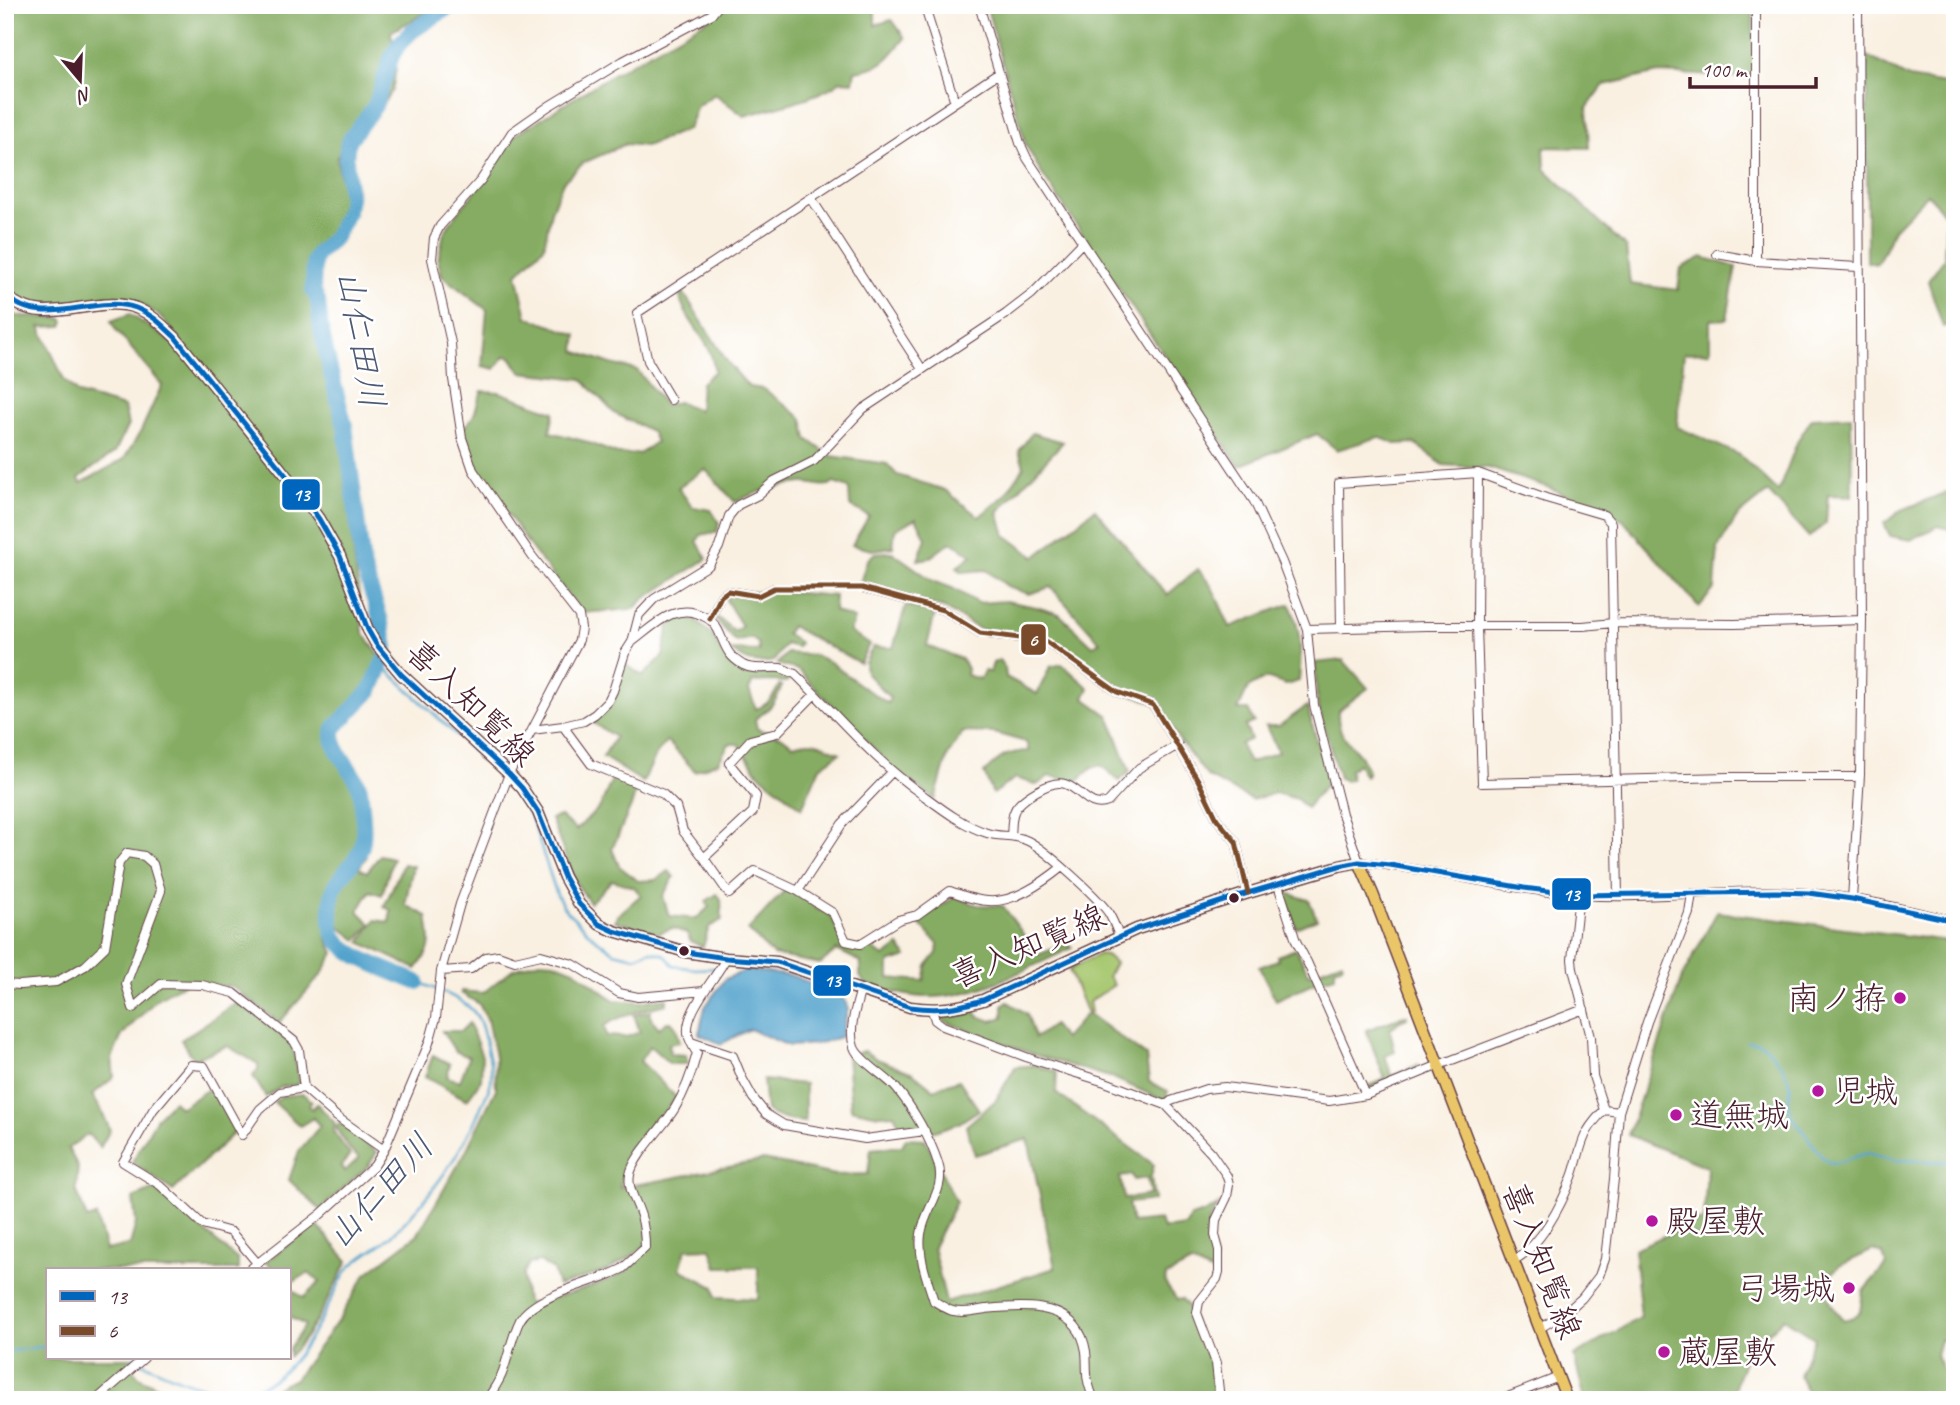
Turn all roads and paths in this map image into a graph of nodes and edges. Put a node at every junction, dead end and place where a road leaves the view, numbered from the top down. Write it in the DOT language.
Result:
graph roads {
  1 [pos="719,5"];
  2 [pos="924,5"];
  3 [pos="979,5"];
  4 [pos="1756,5"];
  5 [pos="1858,5"];
  6 [pos="999,74"];
  7 [pos="955,102"];
  8 [pos="811,198"];
  9 [pos="1082,243"];
  10 [pos="1717,254"];
  11 [pos="1756,261"];
  12 [pos="1858,267"];
  13 [pos="5,295"];
  14 [pos="922,369"];
  15 [pos="671,400"];
  16 [pos="1478,473"];
  17 [pos="710,619"];
  18 [pos="1862,620"];
  19 [pos="1613,624"];
  20 [pos="1477,626"];
  21 [pos="1307,629"];
  22 [pos="1341,629"];
  23 [pos="632,642"];
  24 [pos="815,694"];
  25 [pos="563,726"];
  26 [pos="532,730"];
  27 [pos="1178,745"];
  28 [pos="892,772"];
  29 [pos="509,774"];
  30 [pos="1860,775"];
  31 [pos="1616,781"];
  32 [pos="1011,835"];
  33 [pos="704,858"];
  34 [pos="1359,862"];
  35 [pos="1062,867"];
  36 [pos="1278,885"];
  37 [pos="799,891"];
  38 [pos="1248,893"];
  39 [pos="1692,893"];
  40 [pos="1579,895"];
  41 [pos="1618,896"];
  42 [pos="1852,898"];
  43 [pos="1955,921"];
  44 [pos="1119,936"];
  45 [pos="726,958"];
  46 [pos="441,971"];
  47 [pos="5,984"];
  48 [pos="861,989"];
  49 [pos="704,991"];
  50 [pos="932,1010"];
  51 [pos="1584,1010"];
  52 [pos="691,1042"];
  53 [pos="1439,1065"];
  54 [pos="304,1088"];
  55 [pos="1366,1095"];
  56 [pos="1166,1105"];
  57 [pos="1604,1110"];
  58 [pos="1619,1112"];
  59 [pos="925,1131"];
  60 [pos="384,1150"];
  61 [pos="1514,1260"];
  62 [pos="258,1264"];
  63 [pos="252,1268"];
  64 [pos="1540,1328"];
  65 [pos="142,1360"];
  66 [pos="1559,1377"];
  67 [pos="96,1400"];
  68 [pos="487,1400"];
  69 [pos="1094,1400"];
  70 [pos="1220,1400"];
  71 [pos="1500,1400"];
  72 [pos="1567,1400"];
  1 -- 26 [label="street"];
  2 -- 7 [label="street"];
  3 -- 6 [label="street"];
  4 -- 11 [label="street"];
  5 -- 12 [label="street"];
  6 -- 7 [label="street"];
  6 -- 9 [label="street"];
  7 -- 8 [label="street"];
  8 -- 14 [label="street"];
  8 -- 15 [label="street"];
  9 -- 14 [label="street"];
  9 -- 21 [label="street"];
  10 -- 11 [label="street"];
  11 -- 12 [label="street"];
  12 -- 18 [label="street"];
  13 -- 29 [label="main road, 喜入知覧線"];
  14 -- 23 [label="street"];
  16 -- 19 [label="street"];
  16 -- 20 [label="street"];
  16 -- 22 [label="street"];
  17 -- 23 [label="street"];
  17 -- 24 [label="street"];
  17 -- 27 [label="street"];
  18 -- 19 [label="street"];
  18 -- 30 [label="street"];
  19 -- 20 [label="street"];
  19 -- 31 [label="street"];
  20 -- 22 [label="street"];
  20 -- 31 [label="street"];
  21 -- 22 [label="street"];
  21 -- 34 [label="street"];
  23 -- 25 [label="street"];
  24 -- 28 [label="street"];
  24 -- 33 [label="street"];
  25 -- 26 [label="street"];
  25 -- 33 [label="street"];
  26 -- 29 [label="street"];
  27 -- 32 [label="street"];
  27 -- 38 [label="street"];
  28 -- 32 [label="street"];
  28 -- 37 [label="street"];
  29 -- 45 [label="main road, 喜入知覧線"];
  29 -- 46 [label="street"];
  30 -- 31 [label="street"];
  30 -- 42 [label="street"];
  31 -- 41 [label="street"];
  32 -- 35 [label="street"];
  33 -- 37 [label="street"];
  34 -- 36 [label="main road, 喜入知覧線"];
  34 -- 40 [label="street"];
  34 -- 53 [label="main road, 喜入知覧線"];
  35 -- 37 [label="street"];
  35 -- 44 [label="street"];
  36 -- 38 [label="main road, 喜入知覧線"];
  36 -- 55 [label="street"];
  38 -- 44 [label="main road, 喜入知覧線"];
  39 -- 41 [label="street"];
  39 -- 42 [label="street"];
  39 -- 58 [label="street"];
  40 -- 41 [label="street"];
  40 -- 51 [label="street"];
  42 -- 43 [label="street"];
  44 -- 50 [label="main road, 喜入知覧線"];
  45 -- 48 [label="main road, 喜入知覧線"];
  45 -- 49 [label="street"];
  46 -- 49 [label="street"];
  46 -- 60 [label="street"];
  47 -- 54 [label="street"];
  48 -- 50 [label="main road, 喜入知覧線"];
  48 -- 59 [label="street"];
  49 -- 52 [label="street"];
  50 -- 56 [label="street"];
  51 -- 53 [label="street"];
  51 -- 57 [label="street"];
  52 -- 59 [label="street"];
  52 -- 68 [label="street"];
  53 -- 55 [label="street"];
  53 -- 61 [label="main road, 喜入知覧線"];
  54 -- 60 [label="street"];
  54 -- 62 [label="street"];
  55 -- 56 [label="street"];
  56 -- 70 [label="street"];
  57 -- 58 [label="street"];
  57 -- 61 [label="street"];
  58 -- 64 [label="street"];
  59 -- 69 [label="street"];
  60 -- 62 [label="street"];
  61 -- 64 [label="main road, 喜入知覧線"];
  62 -- 63 [label="street"];
  64 -- 66 [label="main road, 喜入知覧線"];
  65 -- 67 [label="street"];
  66 -- 71 [label="street"];
  66 -- 72 [label="main road, 喜入知覧線"];
}
